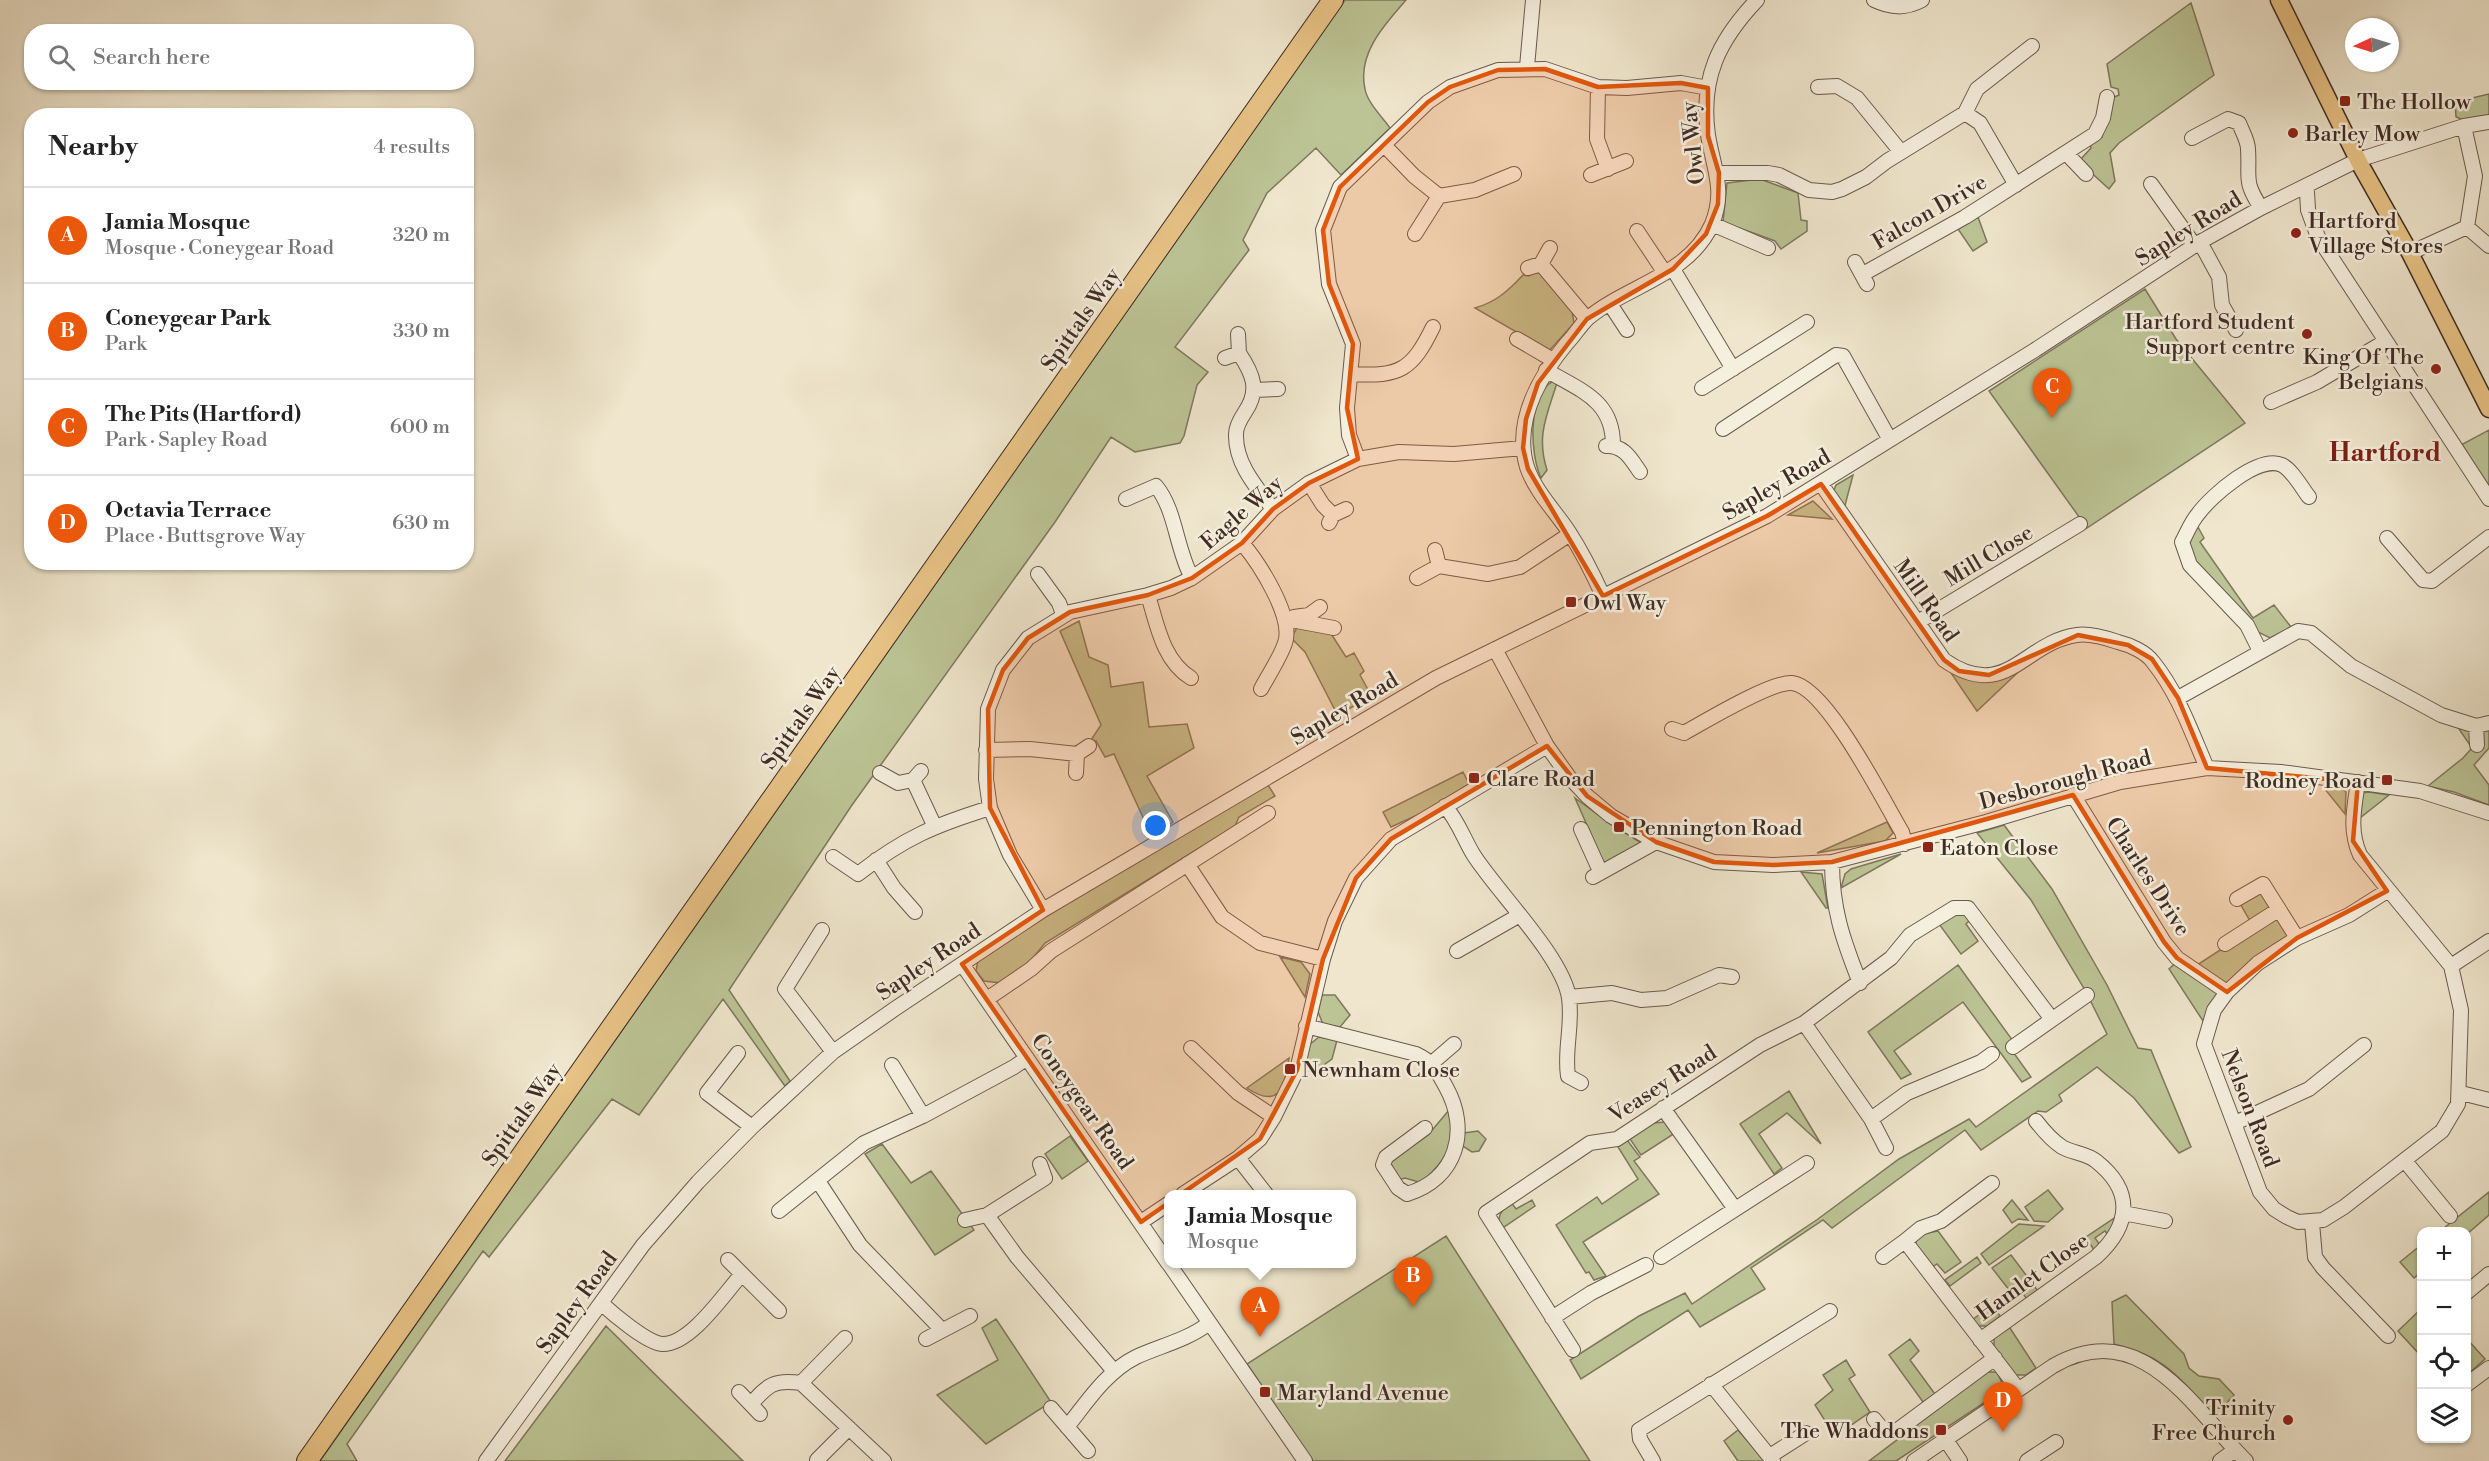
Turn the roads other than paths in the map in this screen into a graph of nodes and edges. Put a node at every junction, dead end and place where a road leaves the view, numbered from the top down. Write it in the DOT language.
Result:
graph roads {
  1 [pos="1333,0"];
  2 [pos="1533,0"];
  3 [pos="1756,0"];
  4 [pos="1874,0"];
  5 [pos="1922,0"];
  6 [pos="2279,0"];
  7 [pos="2032,46"];
  8 [pos="1527,67"];
  9 [pos="1598,87"];
  10 [pos="1818,87"];
  11 [pos="1708,88"];
  12 [pos="2107,97"];
  13 [pos="1965,113"];
  14 [pos="2489,122"];
  15 [pos="2464,126"];
  16 [pos="2192,138"];
  17 [pos="1384,145"];
  18 [pos="1901,152"];
  19 [pos="2067,154"];
  20 [pos="2358,160"];
  21 [pos="1626,161"];
  22 [pos="1608,169"];
  23 [pos="1719,173"];
  24 [pos="1515,174"];
  25 [pos="2086,174"];
  26 [pos="1591,175"];
  27 [pos="2151,184"];
  28 [pos="2016,185"];
  29 [pos="2304,187"];
  30 [pos="1439,196"];
  31 [pos="2261,208"];
  32 [pos="1712,224"];
  33 [pos="2467,227"];
  34 [pos="1422,231"];
  35 [pos="1637,231"];
  36 [pos="2198,244"];
  37 [pos="2489,246"];
  38 [pos="1550,248"];
  39 [pos="1768,248"];
  40 [pos="2410,254"];
  41 [pos="1669,271"];
  42 [pos="1862,273"];
  43 [pos="1610,304"];
  44 [pos="1587,319"];
  45 [pos="1807,322"];
  46 [pos="1627,330"];
  47 [pos="2236,330"];
  48 [pos="1238,334"];
  49 [pos="1433,338"];
  50 [pos="1517,339"];
  51 [pos="2386,341"];
  52 [pos="1239,353"];
  53 [pos="1225,358"];
  54 [pos="1550,365"];
  55 [pos="1733,369"];
  56 [pos="1352,374"];
  57 [pos="1702,388"];
  58 [pos="1278,389"];
  59 [pos="1255,390"];
  60 [pos="2271,402"];
  61 [pos="2489,409"];
  62 [pos="1724,429"];
  63 [pos="1890,440"];
  64 [pos="1523,448"];
  65 [pos="1358,459"];
  66 [pos="1640,472"];
  67 [pos="1309,483"];
  68 [pos="1821,484"];
  69 [pos="2309,497"];
  70 [pos="2489,499"];
  71 [pos="1126,500"];
  72 [pos="1273,509"];
  73 [pos="1336,516"];
  74 [pos="2080,524"];
  75 [pos="1570,534"];
  76 [pos="2489,537"];
  77 [pos="2387,538"];
  78 [pos="1242,543"];
  79 [pos="1435,550"];
  80 [pos="1439,566"];
  81 [pos="1039,578"];
  82 [pos="1192,578"];
  83 [pos="1417,578"];
  84 [pos="1148,595"];
  85 [pos="1603,596"];
  86 [pos="1320,608"];
  87 [pos="1063,614"];
  88 [pos="1286,619"];
  89 [pos="1918,622"];
  90 [pos="1334,628"];
  91 [pos="1495,649"];
  92 [pos="2260,651"];
  93 [pos="1178,669"];
  94 [pos="1164,676"];
  95 [pos="1191,678"];
  96 [pos="1262,688"];
  97 [pos="2178,698"];
  98 [pos="2482,724"];
  99 [pos="1672,729"];
  100 [pos="2477,745"];
  101 [pos="1089,746"];
  102 [pos="1547,746"];
  103 [pos="986,750"];
  104 [pos="1077,754"];
  105 [pos="2207,768"];
  106 [pos="880,773"];
  107 [pos="1076,773"];
  108 [pos="2358,782"];
  109 [pos="2073,795"];
  110 [pos="1445,806"];
  111 [pos="990,808"];
  112 [pos="1268,813"];
  113 [pos="2489,813"];
  114 [pos="934,825"];
  115 [pos="1581,829"];
  116 [pos="1656,842"];
  117 [pos="1905,844"];
  118 [pos="833,857"];
  119 [pos="876,860"];
  120 [pos="1832,862"];
  121 [pos="1187,864"];
  122 [pos="2387,891"];
  123 [pos="2237,899"];
  124 [pos="1043,910"];
  125 [pos="2278,910"];
  126 [pos="915,912"];
  127 [pos="1518,916"];
  128 [pos="822,930"];
  129 [pos="2297,938"];
  130 [pos="2489,941"];
  131 [pos="2225,944"];
  132 [pos="1457,951"];
  133 [pos="1323,959"];
  134 [pos="962,964"];
  135 [pos="2451,966"];
  136 [pos="1732,977"];
  137 [pos="1860,983"];
  138 [pos="2228,992"];
  139 [pos="2087,995"];
  140 [pos="1569,997"];
  141 [pos="987,999"];
  142 [pos="2051,1018"];
  143 [pos="1804,1023"];
  144 [pos="1306,1026"];
  145 [pos="1454,1044"];
  146 [pos="2364,1045"];
  147 [pos="2013,1047"];
  148 [pos="1191,1048"];
  149 [pos="833,1052"];
  150 [pos="738,1053"];
  151 [pos="1992,1054"];
  152 [pos="1027,1058"];
  153 [pos="1432,1063"];
  154 [pos="892,1065"];
  155 [pos="1581,1083"];
  156 [pos="2461,1093"];
  157 [pos="2489,1100"];
  158 [pos="1663,1108"];
  159 [pos="923,1116"];
  160 [pos="1274,1117"];
  161 [pos="1871,1119"];
  162 [pos="2036,1120"];
  163 [pos="2235,1124"];
  164 [pos="752,1127"];
  165 [pos="1425,1128"];
  166 [pos="1886,1148"];
  167 [pos="1238,1158"];
  168 [pos="2405,1161"];
  169 [pos="1807,1163"];
  170 [pos="1040,1164"];
  171 [pos="818,1181"];
  172 [pos="1992,1183"];
  173 [pos="1189,1190"];
  174 [pos="1263,1190"];
  175 [pos="1164,1207"];
  176 [pos="1736,1209"];
  177 [pos="779,1211"];
  178 [pos="2123,1213"];
  179 [pos="987,1215"];
  180 [pos="2450,1216"];
  181 [pos="965,1220"];
  182 [pos="2165,1221"];
  183 [pos="1141,1222"];
  184 [pos="2312,1223"];
  185 [pos="1905,1241"];
  186 [pos="1164,1256"];
  187 [pos="1661,1257"];
  188 [pos="1883,1257"];
  189 [pos="728,1260"];
  190 [pos="1646,1265"];
  191 [pos="1172,1268"];
  192 [pos="742,1274"];
  193 [pos="2489,1274"];
  194 [pos="2471,1289"];
  195 [pos="601,1303"];
  196 [pos="780,1311"];
  197 [pos="1830,1311"];
  198 [pos="970,1316"];
  199 [pos="1552,1318"];
  200 [pos="1208,1324"];
  201 [pos="942,1330"];
  202 [pos="2388,1336"];
  203 [pos="844,1338"];
  204 [pos="926,1339"];
  205 [pos="1980,1340"];
  206 [pos="1573,1350"];
  207 [pos="1995,1358"];
  208 [pos="2489,1368"];
  209 [pos="1114,1371"];
  210 [pos="2471,1381"];
  211 [pos="801,1383"];
  212 [pos="1712,1384"];
  213 [pos="2019,1389"];
  214 [pos="739,1392"];
  215 [pos="1051,1408"];
  216 [pos="1874,1419"];
  217 [pos="849,1428"];
  218 [pos="1067,1428"];
  219 [pos="1806,1433"];
  220 [pos="1946,1440"];
  221 [pos="2056,1442"];
  222 [pos="2235,1450"];
  223 [pos="1088,1451"];
  224 [pos="1771,1459"];
  225 [pos="817,1460"];
  226 [pos="307,1461"];
  227 [pos="486,1461"];
  228 [pos="884,1461"];
  229 [pos="1305,1461"];
  230 [pos="1653,1461"];
  231 [pos="1914,1461"];
  232 [pos="1960,1461"];
  233 [pos="2027,1461"];
  234 [pos="2220,1461"];
  235 [pos="2246,1461"];
  1 -- 226 [label="highway, Spittals Way"];
  2 -- 8 [label="street"];
  3 -- 11 [label="street, Owl Way"];
  4 -- 5 [label="street"];
  6 -- 20 [label="main road"];
  7 -- 13 [label="street"];
  8 -- 9 [label="street"];
  8 -- 17 [label="street"];
  9 -- 11 [label="street"];
  9 -- 22 [label="street"];
  10 -- 18 [label="street"];
  11 -- 23 [label="street, Owl Way"];
  12 -- 19 [label="street, Falcon Drive"];
  13 -- 18 [label="street"];
  13 -- 28 [label="street, Falcon Drive"];
  14 -- 15 [label="street"];
  15 -- 20 [label="street"];
  15 -- 33 [label="street"];
  16 -- 31 [label="street"];
  17 -- 30 [label="street"];
  17 -- 56 [label="street"];
  18 -- 23 [label="street"];
  19 -- 25 [label="street"];
  19 -- 28 [label="street, Falcon Drive"];
  20 -- 29 [label="street, Sapley Road"];
  20 -- 40 [label="main road"];
  21 -- 22 [label="street"];
  22 -- 26 [label="street"];
  23 -- 32 [label="street, Owl Way"];
  24 -- 30 [label="street"];
  27 -- 36 [label="street"];
  28 -- 42 [label="street, Falcon Drive"];
  29 -- 31 [label="street, Sapley Road"];
  29 -- 51 [label="street"];
  30 -- 34 [label="street"];
  31 -- 36 [label="street, Sapley Road"];
  32 -- 39 [label="street"];
  32 -- 41 [label="street, Owl Way"];
  33 -- 37 [label="street"];
  33 -- 40 [label="street"];
  35 -- 41 [label="street"];
  36 -- 47 [label="street"];
  36 -- 63 [label="street, Sapley Road"];
  38 -- 44 [label="street"];
  40 -- 61 [label="main road"];
  41 -- 43 [label="street, Owl Way"];
  41 -- 55 [label="street"];
  43 -- 44 [label="street, Owl Way"];
  43 -- 46 [label="street"];
  44 -- 54 [label="street, Owl Way"];
  45 -- 55 [label="street"];
  48 -- 52 [label="street"];
  49 -- 56 [label="street"];
  50 -- 54 [label="street"];
  51 -- 60 [label="street"];
  51 -- 70 [label="street"];
  52 -- 53 [label="street"];
  52 -- 59 [label="street"];
  54 -- 64 [label="street, Owl Way"];
  54 -- 66 [label="street"];
  55 -- 57 [label="street"];
  56 -- 65 [label="street"];
  58 -- 59 [label="street"];
  59 -- 72 [label="street"];
  62 -- 63 [label="street"];
  63 -- 68 [label="street, Sapley Road"];
  64 -- 65 [label="street, Eagle Way"];
  64 -- 75 [label="street, Owl Way"];
  65 -- 67 [label="street, Eagle Way"];
  67 -- 72 [label="street, Eagle Way"];
  67 -- 73 [label="street, Eagle Way"];
  68 -- 85 [label="street, Sapley Road"];
  68 -- 89 [label="street, Mill Road"];
  69 -- 92 [label="street"];
  71 -- 82 [label="street"];
  72 -- 78 [label="street, Eagle Way"];
  74 -- 89 [label="street, Mill Close"];
  75 -- 80 [label="street"];
  75 -- 85 [label="street, Owl Way"];
  76 -- 77 [label="street"];
  78 -- 82 [label="street, Eagle Way"];
  78 -- 88 [label="street"];
  79 -- 80 [label="street"];
  80 -- 83 [label="street"];
  81 -- 87 [label="street"];
  82 -- 84 [label="street, Eagle Way"];
  84 -- 87 [label="street, Eagle Way"];
  84 -- 93 [label="street"];
  85 -- 91 [label="street, Sapley Road"];
  86 -- 88 [label="street"];
  87 -- 103 [label="street, Eagle Way"];
  88 -- 90 [label="street"];
  88 -- 96 [label="street"];
  89 -- 97 [label="street, Mill Road"];
  91 -- 102 [label="street, Desborough Road"];
  91 -- 124 [label="street, Sapley Road"];
  92 -- 97 [label="street"];
  92 -- 98 [label="street"];
  93 -- 94 [label="street"];
  93 -- 95 [label="street"];
  97 -- 105 [label="street, Mill Road"];
  98 -- 100 [label="street"];
  99 -- 117 [label="street"];
  101 -- 104 [label="street"];
  102 -- 110 [label="street"];
  102 -- 116 [label="street, Desborough Road"];
  103 -- 104 [label="street"];
  103 -- 111 [label="street, Eagle Way"];
  104 -- 107 [label="street"];
  105 -- 108 [label="street, Desborough Road"];
  105 -- 109 [label="street, Desborough Road"];
  106 -- 114 [label="street"];
  108 -- 113 [label="street, Desborough Road"];
  108 -- 122 [label="street"];
  109 -- 117 [label="street, Desborough Road"];
  109 -- 138 [label="street, Charles Drive"];
  110 -- 127 [label="street"];
  110 -- 133 [label="street"];
  111 -- 114 [label="street"];
  111 -- 124 [label="street, Eagle Way"];
  112 -- 121 [label="street"];
  114 -- 119 [label="street"];
  115 -- 116 [label="street"];
  116 -- 120 [label="street, Desborough Road"];
  117 -- 120 [label="street, Desborough Road"];
  118 -- 119 [label="street"];
  119 -- 126 [label="street"];
  120 -- 137 [label="street"];
  121 -- 133 [label="street"];
  121 -- 141 [label="street"];
  122 -- 129 [label="street, Nelson Road"];
  122 -- 135 [label="street"];
  123 -- 125 [label="street"];
  124 -- 134 [label="street, Sapley Road"];
  125 -- 129 [label="street"];
  125 -- 131 [label="street"];
  127 -- 132 [label="street"];
  127 -- 140 [label="street"];
  128 -- 149 [label="street"];
  129 -- 138 [label="street, Nelson Road"];
  130 -- 135 [label="street"];
  133 -- 144 [label="street"];
  134 -- 141 [label="street, Coneygear Road"];
  134 -- 149 [label="street, Sapley Road"];
  135 -- 156 [label="street"];
  136 -- 140 [label="street"];
  137 -- 142 [label="street, Veasey Road"];
  137 -- 143 [label="street, Veasey Road"];
  138 -- 163 [label="street, Nelson Road"];
  139 -- 142 [label="street"];
  140 -- 155 [label="street"];
  141 -- 152 [label="street, Coneygear Road"];
  142 -- 147 [label="street"];
  143 -- 158 [label="street, Veasey Road"];
  143 -- 161 [label="street"];
  144 -- 153 [label="street"];
  144 -- 160 [label="street"];
  145 -- 153 [label="street"];
  146 -- 163 [label="street"];
  148 -- 160 [label="street"];
  149 -- 164 [label="street, Sapley Road"];
  150 -- 164 [label="street"];
  151 -- 161 [label="street"];
  152 -- 159 [label="street"];
  152 -- 183 [label="street, Coneygear Road"];
  153 -- 165 [label="street"];
  154 -- 159 [label="street"];
  156 -- 157 [label="street"];
  156 -- 168 [label="street"];
  158 -- 176 [label="street"];
  158 -- 199 [label="street, Veasey Road"];
  159 -- 171 [label="street"];
  160 -- 167 [label="street"];
  161 -- 166 [label="street"];
  162 -- 178 [label="street"];
  163 -- 184 [label="street, Nelson Road"];
  164 -- 195 [label="street, Sapley Road"];
  167 -- 173 [label="street"];
  167 -- 174 [label="street"];
  168 -- 180 [label="street"];
  168 -- 184 [label="street"];
  169 -- 176 [label="street"];
  170 -- 179 [label="street"];
  171 -- 177 [label="street"];
  171 -- 201 [label="street"];
  172 -- 185 [label="street"];
  175 -- 183 [label="street"];
  176 -- 187 [label="street"];
  178 -- 182 [label="street"];
  178 -- 205 [label="street, Hamlet Close"];
  179 -- 181 [label="street"];
  179 -- 209 [label="street"];
  183 -- 186 [label="street, Coneygear Road"];
  184 -- 202 [label="street"];
  185 -- 188 [label="street"];
  185 -- 205 [label="street"];
  189 -- 192 [label="street"];
  190 -- 199 [label="street"];
  191 -- 200 [label="street, Coneygear Road"];
  192 -- 195 [label="street"];
  192 -- 196 [label="street"];
  193 -- 194 [label="street"];
  195 -- 227 [label="street, Sapley Road"];
  197 -- 212 [label="street"];
  198 -- 201 [label="street"];
  199 -- 206 [label="street"];
  200 -- 209 [label="street"];
  200 -- 229 [label="street, Coneygear Road"];
  201 -- 204 [label="street"];
  203 -- 211 [label="street"];
  205 -- 207 [label="street"];
  207 -- 213 [label="street"];
  207 -- 216 [label="street"];
  208 -- 210 [label="street"];
  209 -- 218 [label="street"];
  211 -- 214 [label="street"];
  211 -- 217 [label="street"];
  212 -- 224 [label="street"];
  212 -- 230 [label="street"];
  213 -- 220 [label="street"];
  213 -- 222 [label="street"];
  215 -- 218 [label="street"];
  217 -- 225 [label="street"];
  217 -- 228 [label="street"];
  218 -- 223 [label="street"];
  219 -- 224 [label="street"];
  220 -- 231 [label="street"];
  220 -- 232 [label="street"];
  221 -- 233 [label="street"];
  222 -- 234 [label="street"];
  222 -- 235 [label="street"];
}
